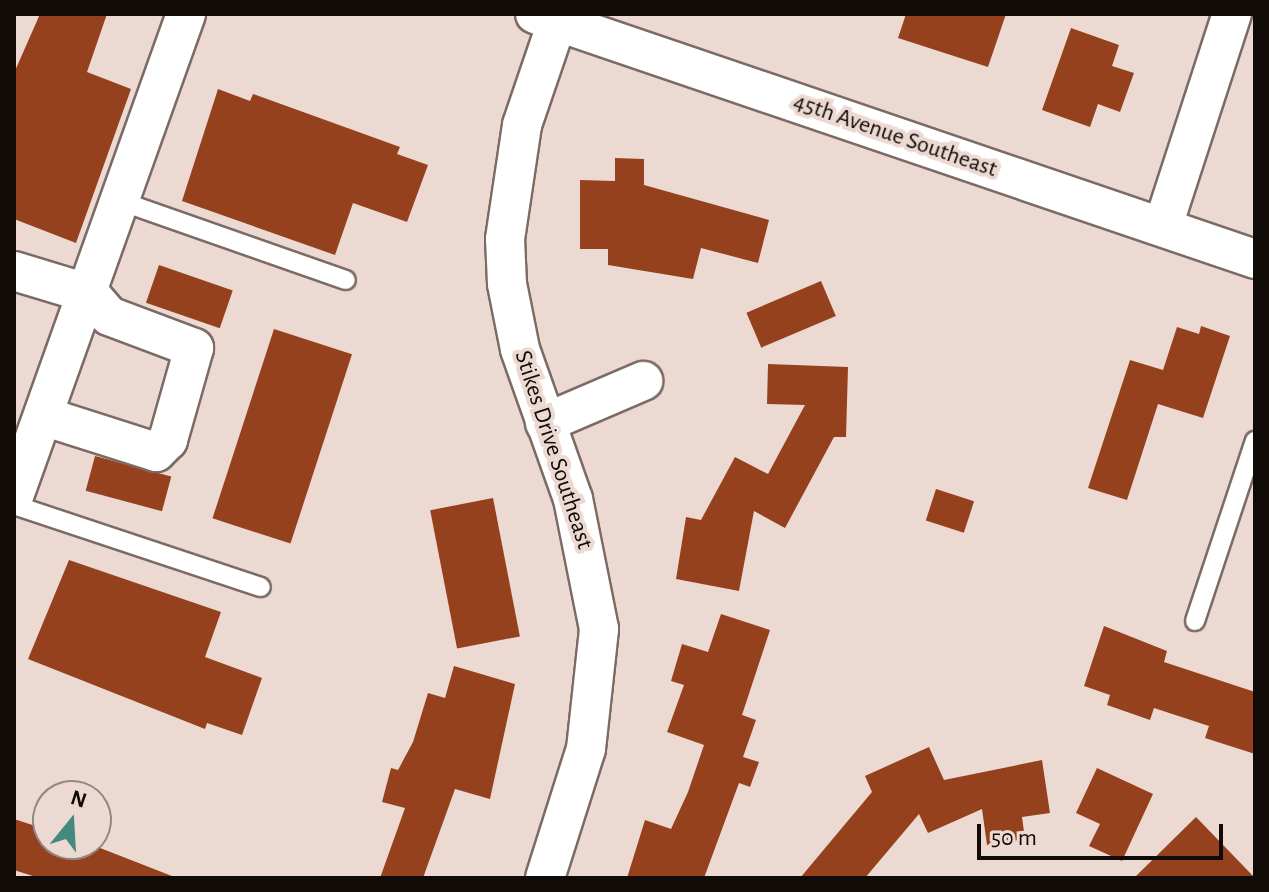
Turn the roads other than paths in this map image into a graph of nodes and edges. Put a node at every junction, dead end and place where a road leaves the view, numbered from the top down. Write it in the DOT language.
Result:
graph roads {
  1 [pos="186,14"];
  2 [pos="1232,14"];
  3 [pos="542,16"];
  4 [pos="123,202"];
  5 [pos="1163,226"];
  6 [pos="1255,259"];
  7 [pos="14,271"];
  8 [pos="346,280"];
  9 [pos="90,294"];
  10 [pos="643,381"];
  11 [pos="46,417"];
  12 [pos="545,423"];
  13 [pos="1255,441"];
  14 [pos="14,496"];
  15 [pos="14,505"];
  16 [pos="261,587"];
  17 [pos="1195,621"];
  18 [pos="545,878"];
  1 -- 4 [label="street"];
  2 -- 5 [label="street"];
  3 -- 5 [label="street, 45th Avenue Southeast"];
  3 -- 12 [label="street, Stikes Drive Southeast"];
  4 -- 8 [label="lane"];
  4 -- 9 [label="street"];
  5 -- 6 [label="street, 45th Avenue Southeast"];
  7 -- 9 [label="street"];
  9 -- 11 [label="street"];
  9 -- 11 [label="street"];
  10 -- 12 [label="street"];
  11 -- 14 [label="street"];
  12 -- 18 [label="street, Stikes Drive Southeast"];
  13 -- 17 [label="lane"];
  15 -- 16 [label="lane"];
}
